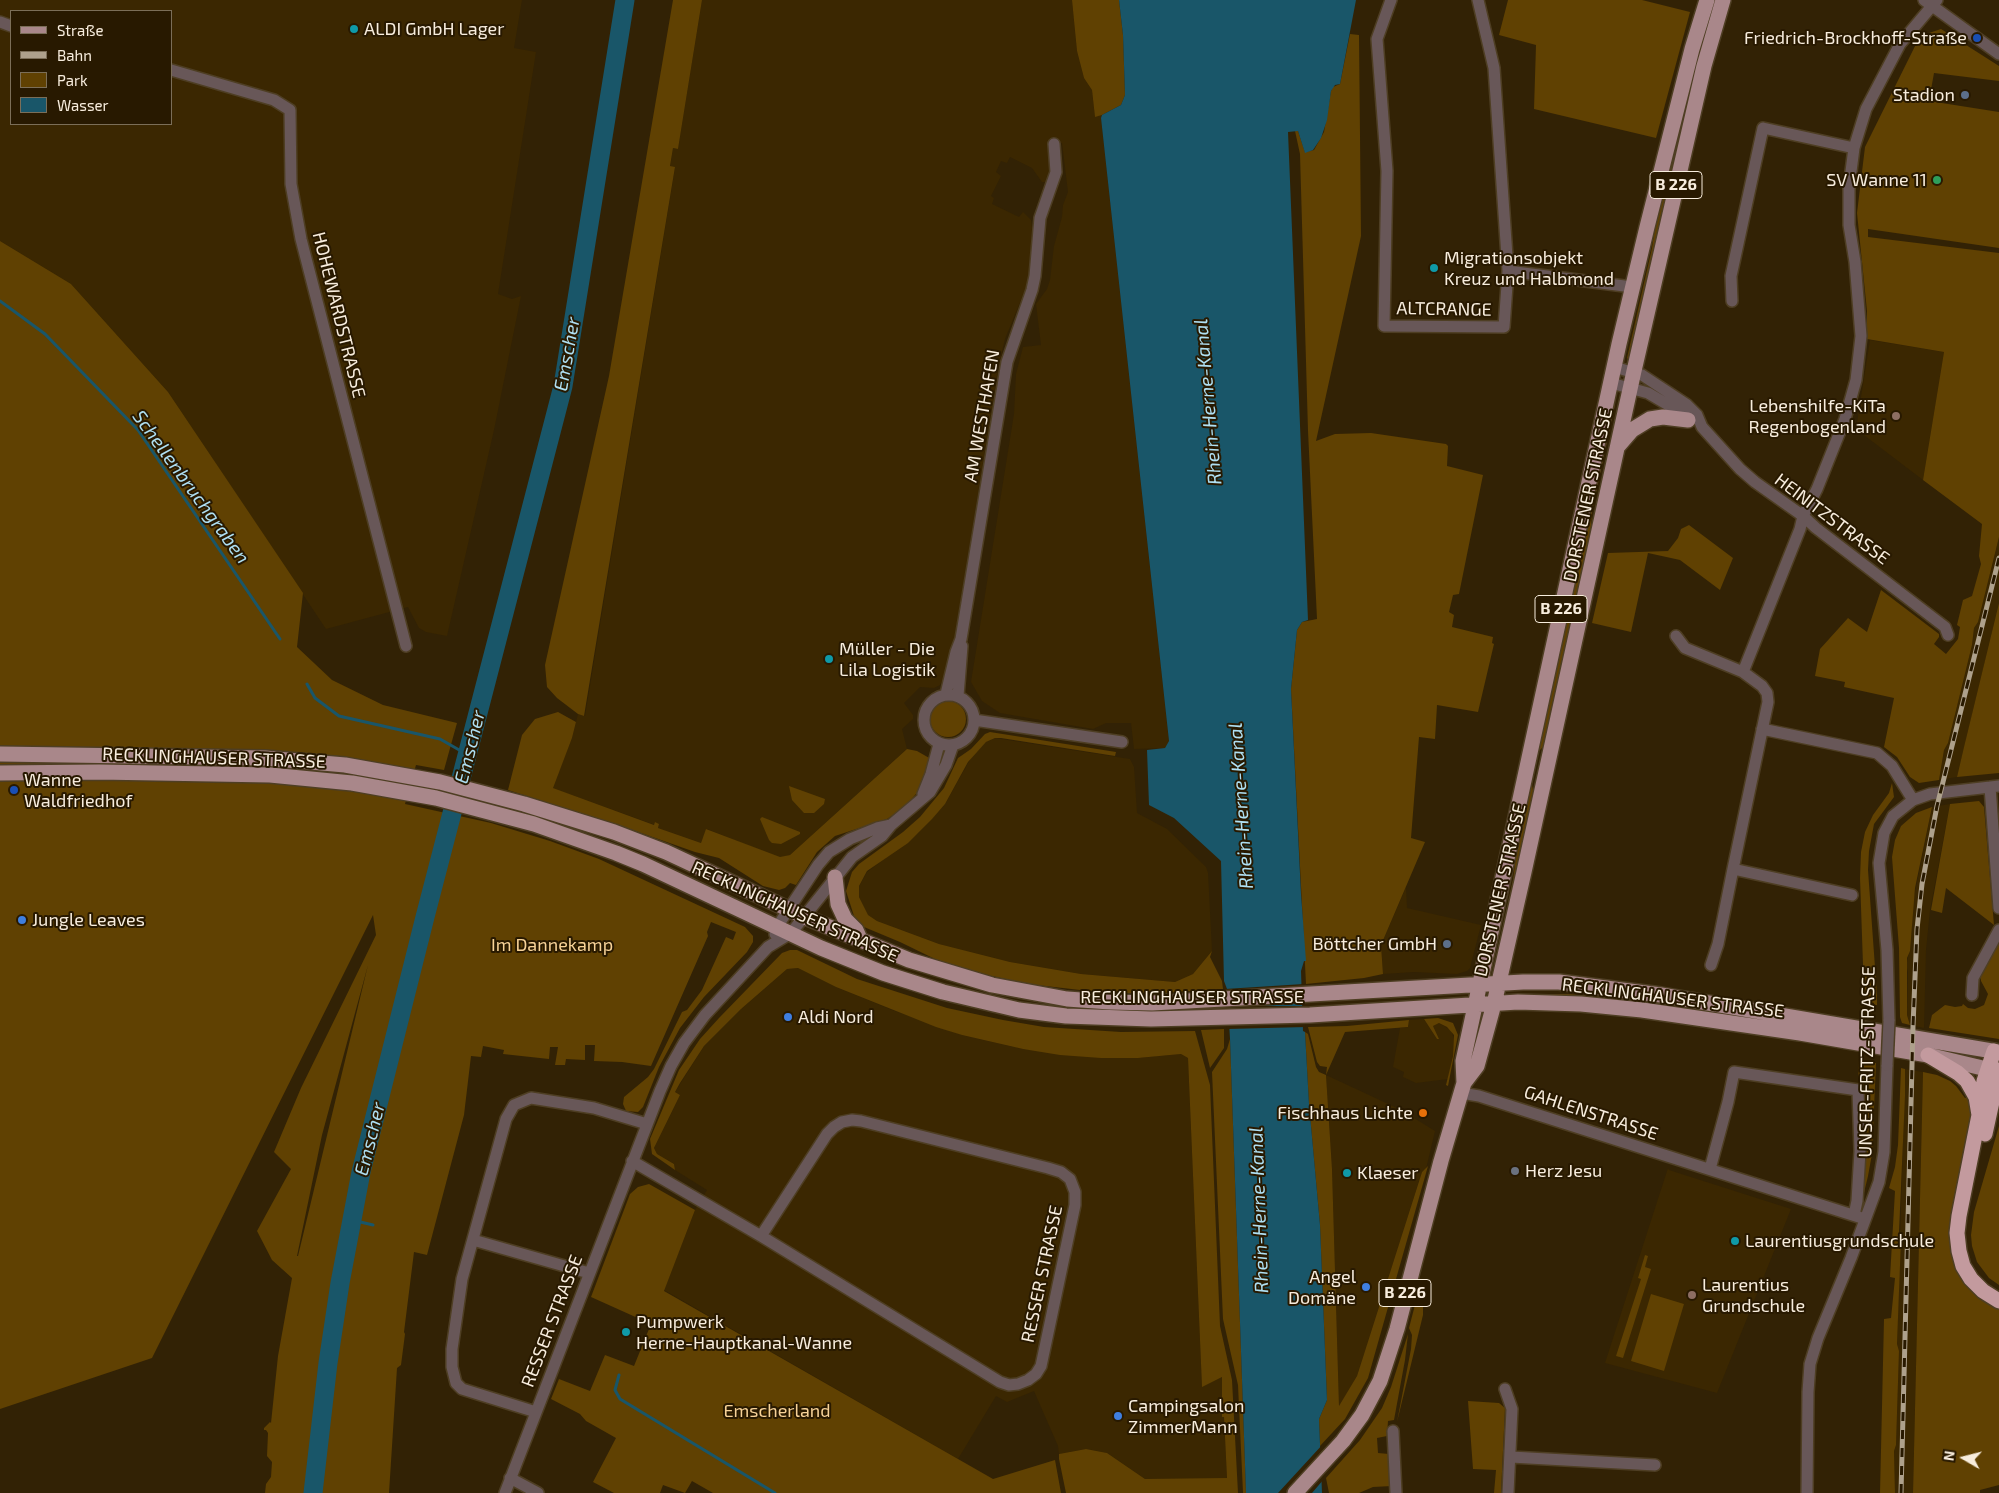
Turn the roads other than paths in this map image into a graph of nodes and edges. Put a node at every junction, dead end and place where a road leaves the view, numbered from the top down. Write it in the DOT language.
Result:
graph roads {
  1 [pos="1391,0"];
  2 [pos="1478,0"];
  3 [pos="1707,0"];
  4 [pos="1723,0"];
  5 [pos="1931,2"];
  6 [pos="1999,54"];
  7 [pos="172,70"];
  8 [pos="1054,144"];
  9 [pos="1854,148"];
  10 [pos="1508,272"];
  11 [pos="1632,287"];
  12 [pos="1732,301"];
  13 [pos="1614,367"];
  14 [pos="1634,372"];
  15 [pos="1611,383"];
  16 [pos="1630,387"];
  17 [pos="1694,422"];
  18 [pos="1618,446"];
  19 [pos="1803,516"];
  20 [pos="1676,636"];
  21 [pos="1948,636"];
  22 [pos="961,639"];
  23 [pos="406,646"];
  24 [pos="1743,672"];
  25 [pos="946,694"];
  26 [pos="958,696"];
  27 [pos="974,720"];
  28 [pos="1762,730"];
  29 [pos="1122,742"];
  30 [pos="940,744"];
  31 [pos="953,745"];
  32 [pos="0,754"];
  33 [pos="0,773"];
  34 [pos="1994,787"];
  35 [pos="922,797"];
  36 [pos="1913,800"];
  37 [pos="891,825"];
  38 [pos="1733,870"];
  39 [pos="835,878"];
  40 [pos="1852,895"];
  41 [pos="1999,908"];
  42 [pos="790,910"];
  43 [pos="805,917"];
  44 [pos="784,930"];
  45 [pos="1999,930"];
  46 [pos="860,940"];
  47 [pos="1711,964"];
  48 [pos="1499,983"];
  49 [pos="1480,984"];
  50 [pos="1972,995"];
  51 [pos="1494,1004"];
  52 [pos="1476,1005"];
  53 [pos="1996,1052"];
  54 [pos="1928,1055"];
  55 [pos="1996,1071"];
  56 [pos="1463,1088"];
  57 [pos="1999,1107"];
  58 [pos="1979,1115"];
  59 [pos="646,1124"];
  60 [pos="1986,1132"];
  61 [pos="632,1161"];
  62 [pos="1710,1169"];
  63 [pos="1854,1215"];
  64 [pos="1866,1219"];
  65 [pos="762,1236"];
  66 [pos="473,1240"];
  67 [pos="589,1273"];
  68 [pos="1999,1293"];
  69 [pos="1999,1301"];
  70 [pos="1505,1389"];
  71 [pos="536,1412"];
  72 [pos="1393,1431"];
  73 [pos="1511,1457"];
  74 [pos="1655,1465"];
  75 [pos="510,1478"];
  76 [pos="505,1493"];
  77 [pos="538,1493"];
  78 [pos="1295,1493"];
  79 [pos="1396,1493"];
  80 [pos="1508,1493"];
  81 [pos="1807,1493"];
  1 -- 10 [label="street, ALTCRANGE"];
  2 -- 10 [label="street, ALTCRANGE"];
  3 -- 11 [label="main road, DORSTENER STRASSE / B 226"];
  4 -- 14 [label="main road, DORSTENER STRASSE / B 226"];
  5 -- 6 [label="street"];
  5 -- 9 [label="street"];
  7 -- 23 [label="street, HOHEWARDSTRASSE"];
  8 -- 22 [label="street, AM WESTHAFEN"];
  9 -- 12 [label="street"];
  9 -- 19 [label="street"];
  10 -- 11 [label="street"];
  11 -- 13 [label="main road, DORSTENER STRASSE / B 226"];
  13 -- 14 [label="street, HEINITZSTRASSE"];
  13 -- 15 [label="main road, DORSTENER STRASSE / B 226"];
  14 -- 16 [label="main road, DORSTENER STRASSE / B 226"];
  14 -- 17 [label="street, HEINITZSTRASSE"];
  15 -- 16 [label="street, HEINITZSTRASSE"];
  15 -- 49 [label="main road, DORSTENER STRASSE / B 226"];
  16 -- 17 [label="street, HEINITZSTRASSE"];
  16 -- 18 [label="main road, DORSTENER STRASSE / B 226"];
  17 -- 18 [label="main road"];
  17 -- 19 [label="street, HEINITZSTRASSE"];
  18 -- 48 [label="main road, DORSTENER STRASSE / B 226"];
  19 -- 21 [label="street, HEINITZSTRASSE"];
  19 -- 24 [label="street"];
  20 -- 24 [label="street"];
  22 -- 25 [label="street, AM WESTHAFEN"];
  22 -- 26 [label="street, AM WESTHAFEN"];
  24 -- 28 [label="street"];
  25 -- 26 [label="street"];
  25 -- 30 [label="street"];
  26 -- 27 [label="street"];
  27 -- 29 [label="street"];
  27 -- 31 [label="street"];
  28 -- 36 [label="street"];
  28 -- 38 [label="street"];
  30 -- 31 [label="street"];
  30 -- 35 [label="street"];
  31 -- 35 [label="street"];
  32 -- 42 [label="main road, RECKLINGHAUSER STRASSE"];
  33 -- 44 [label="main road, RECKLINGHAUSER STRASSE"];
  34 -- 36 [label="street, UNSER-FRITZ-STRASSE"];
  34 -- 41 [label="street, UNSER-FRITZ-STRASSE"];
  35 -- 37 [label="street"];
  36 -- 64 [label="street, UNSER-FRITZ-STRASSE, bridge"];
  37 -- 39 [label="street"];
  37 -- 42 [label="street"];
  38 -- 40 [label="street"];
  38 -- 47 [label="street"];
  39 -- 43 [label="street"];
  39 -- 46 [label="main road"];
  42 -- 43 [label="main road, RECKLINGHAUSER STRASSE"];
  42 -- 44 [label="street"];
  43 -- 44 [label="street"];
  43 -- 46 [label="main road, RECKLINGHAUSER STRASSE"];
  44 -- 52 [label="main road, RECKLINGHAUSER STRASSE"];
  44 -- 59 [label="street, RESSER STRASSE"];
  45 -- 50 [label="street"];
  46 -- 49 [label="main road, RECKLINGHAUSER STRASSE"];
  48 -- 49 [label="main road, RECKLINGHAUSER STRASSE"];
  48 -- 51 [label="main road, DORSTENER STRASSE / B 226"];
  48 -- 53 [label="main road, RECKLINGHAUSER STRASSE"];
  49 -- 52 [label="main road, DORSTENER STRASSE / B 226"];
  51 -- 52 [label="main road, RECKLINGHAUSER STRASSE"];
  51 -- 54 [label="main road, RECKLINGHAUSER STRASSE"];
  51 -- 56 [label="main road, DORSTENER STRASSE / B 226"];
  52 -- 56 [label="main road, DORSTENER STRASSE / B 226"];
  53 -- 55 [label="highway"];
  54 -- 55 [label="main road, RECKLINGHAUSER STRASSE"];
  54 -- 58 [label="highway"];
  55 -- 58 [label="highway"];
  55 -- 60 [label="highway"];
  56 -- 62 [label="street, GAHLENSTRASSE"];
  56 -- 78 [label="main road, DORSTENER STRASSE / B 226"];
  57 -- 60 [label="highway"];
  58 -- 69 [label="highway"];
  59 -- 61 [label="street, RESSER STRASSE"];
  59 -- 66 [label="street"];
  60 -- 68 [label="highway"];
  61 -- 65 [label="street, RESSER STRASSE"];
  61 -- 67 [label="street, RESSER STRASSE"];
  62 -- 63 [label="street, GAHLENSTRASSE"];
  62 -- 63 [label="street, UNSER-FRITZ-STRASSE"];
  63 -- 64 [label="street, GAHLENSTRASSE"];
  64 -- 81 [label="street, UNSER-FRITZ-STRASSE"];
  65 -- 65 [label="street, RESSER STRASSE"];
  66 -- 67 [label="street"];
  66 -- 71 [label="street"];
  67 -- 71 [label="street, RESSER STRASSE"];
  70 -- 73 [label="street"];
  71 -- 75 [label="street, RESSER STRASSE"];
  72 -- 79 [label="street"];
  73 -- 74 [label="street"];
  73 -- 80 [label="street"];
  75 -- 76 [label="street, RESSER STRASSE"];
  75 -- 77 [label="street"];
}
